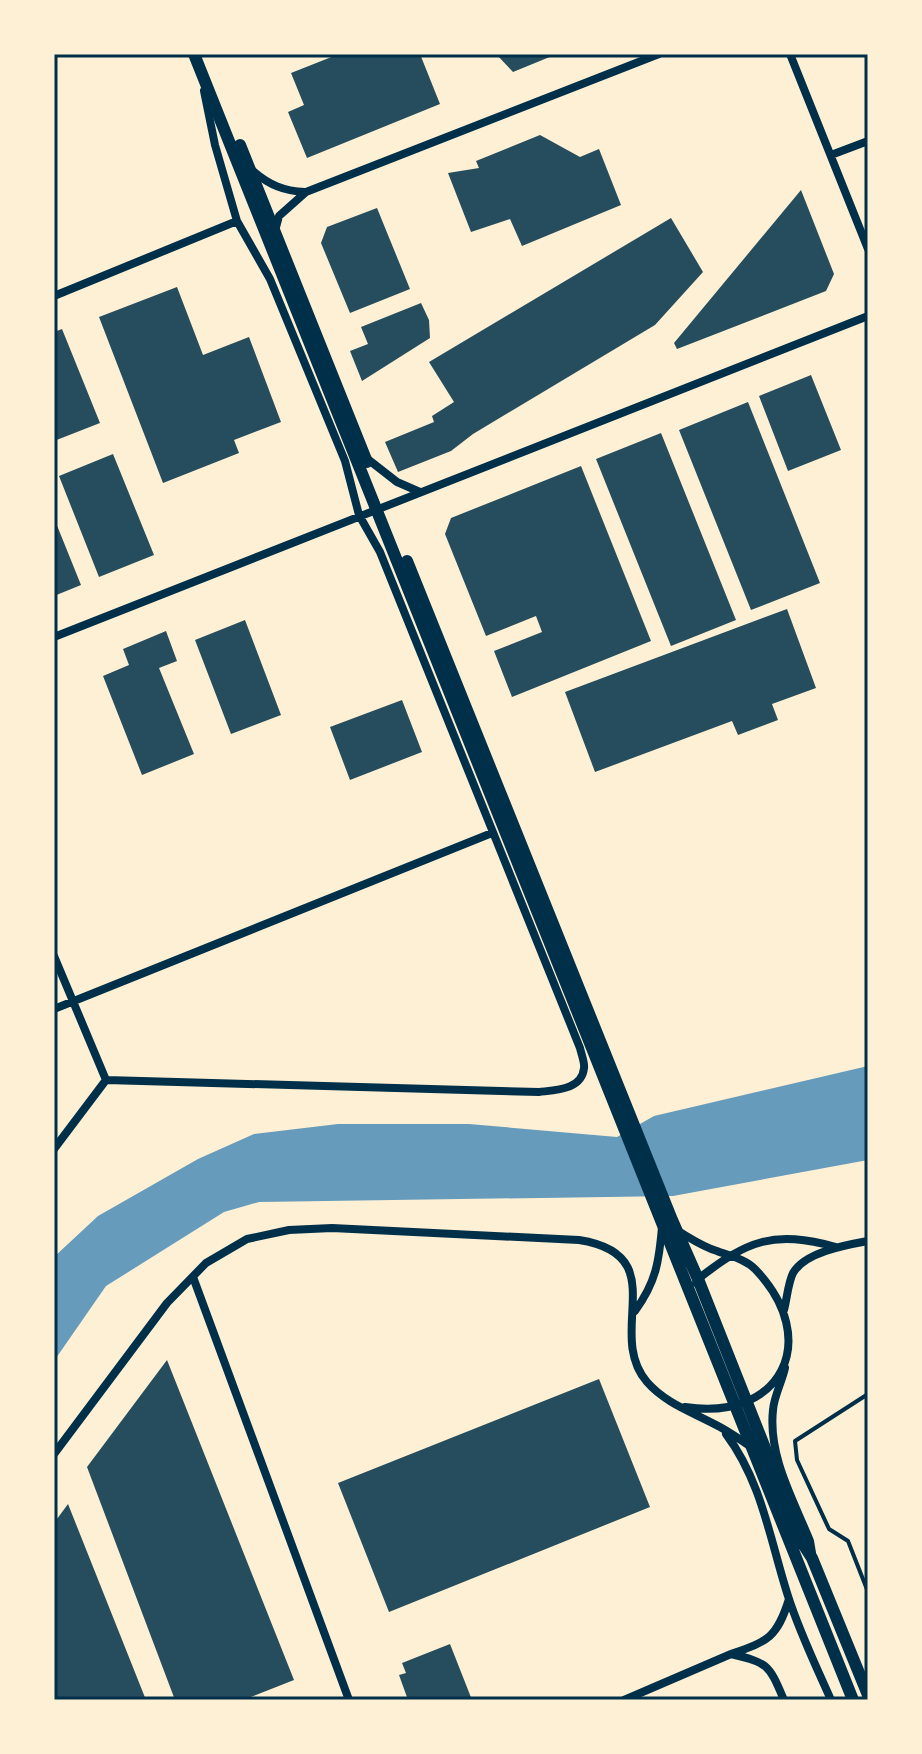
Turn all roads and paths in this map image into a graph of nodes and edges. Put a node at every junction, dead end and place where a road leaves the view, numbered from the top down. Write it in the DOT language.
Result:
graph roads {
  1 [pos="659,54"];
  2 [pos="790,54"];
  3 [pos="199,58"];
  4 [pos="868,141"];
  5 [pos="831,155"];
  6 [pos="249,167"];
  7 [pos="306,192"];
  8 [pos="237,221"];
  9 [pos="275,231"];
  10 [pos="868,249"];
  11 [pos="54,296"];
  12 [pos="868,316"];
  13 [pos="365,457"];
  14 [pos="420,492"];
  15 [pos="381,506"];
  16 [pos="359,515"];
  17 [pos="54,637"];
  18 [pos="492,833"];
  19 [pos="54,956"];
  20 [pos="73,1001"];
  21 [pos="54,1009"];
  22 [pos="106,1080"];
  23 [pos="54,1149"];
  24 [pos="670,1224"];
  25 [pos="868,1241"];
  26 [pos="836,1247"];
  27 [pos="731,1254"];
  28 [pos="193,1277"];
  29 [pos="698,1279"];
  30 [pos="691,1295"];
  31 [pos="784,1310"];
  32 [pos="634,1312"];
  33 [pos="786,1363"];
  34 [pos="868,1394"];
  35 [pos="676,1405"];
  36 [pos="741,1405"];
  37 [pos="721,1427"];
  38 [pos="753,1448"];
  39 [pos="54,1454"];
  40 [pos="762,1471"];
  41 [pos="758,1490"];
  42 [pos="812,1558"];
  43 [pos="868,1592"];
  44 [pos="789,1599"];
  45 [pos="731,1654"];
  46 [pos="868,1695"];
  47 [pos="349,1700"];
  48 [pos="624,1700"];
  49 [pos="784,1700"];
  50 [pos="831,1700"];
  51 [pos="853,1700"];
  1 -- 7 [label="street"];
  2 -- 5 [label="street"];
  3 -- 6 [label="main road"];
  3 -- 8 [label="street"];
  3 -- 15 [label="main road"];
  4 -- 5 [label="street"];
  5 -- 10 [label="street"];
  6 -- 7 [label="street"];
  6 -- 9 [label="main road"];
  7 -- 9 [label="street"];
  8 -- 11 [label="street"];
  8 -- 16 [label="street"];
  9 -- 13 [label="main road"];
  12 -- 14 [label="street"];
  13 -- 14 [label="street"];
  13 -- 15 [label="main road"];
  14 -- 15 [label="street"];
  15 -- 16 [label="street"];
  15 -- 24 [label="main road"];
  16 -- 17 [label="street"];
  16 -- 18 [label="street"];
  18 -- 20 [label="street"];
  18 -- 22 [label="street"];
  19 -- 20 [label="street"];
  20 -- 21 [label="street"];
  20 -- 22 [label="street"];
  22 -- 23 [label="street"];
  24 -- 27 [label="street"];
  24 -- 29 [label="main road"];
  24 -- 30 [label="main road"];
  24 -- 32 [label="street"];
  25 -- 26 [label="street"];
  26 -- 27 [label="street"];
  26 -- 31 [label="street"];
  27 -- 29 [label="street"];
  27 -- 31 [label="street"];
  28 -- 32 [label="street"];
  28 -- 39 [label="street"];
  28 -- 47 [label="street"];
  29 -- 30 [label="street"];
  29 -- 36 [label="main road"];
  30 -- 36 [label="main road"];
  31 -- 33 [label="street"];
  32 -- 35 [label="street"];
  33 -- 36 [label="street"];
  33 -- 42 [label="street"];
  34 -- 43 [label="lane"];
  35 -- 36 [label="street"];
  35 -- 37 [label="street"];
  36 -- 38 [label="main road"];
  36 -- 42 [label="main road"];
  37 -- 38 [label="street"];
  37 -- 41 [label="street"];
  38 -- 40 [label="main road"];
  40 -- 41 [label="street"];
  40 -- 51 [label="main road"];
  41 -- 44 [label="street"];
  42 -- 46 [label="main road"];
  44 -- 45 [label="street"];
  44 -- 50 [label="street"];
  45 -- 48 [label="street"];
  45 -- 49 [label="street"];
}
